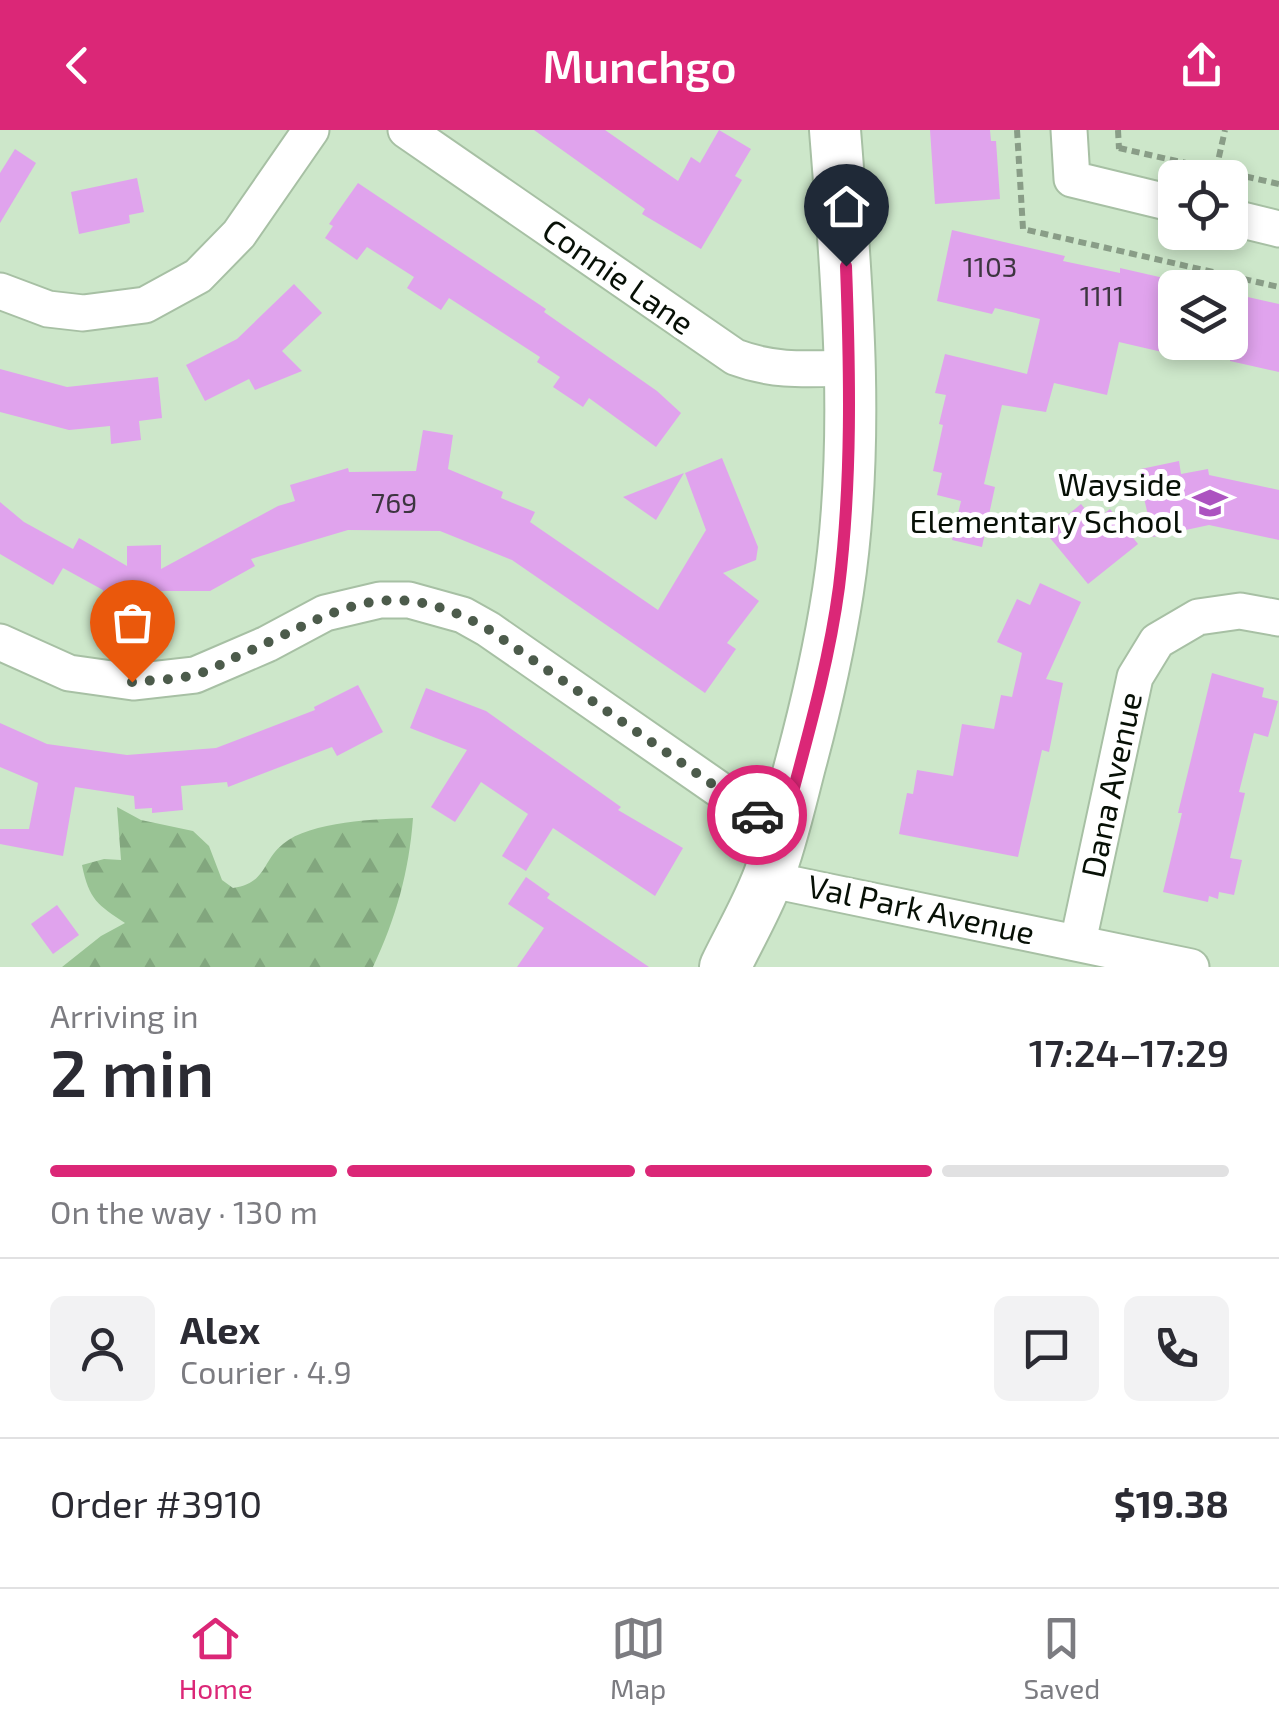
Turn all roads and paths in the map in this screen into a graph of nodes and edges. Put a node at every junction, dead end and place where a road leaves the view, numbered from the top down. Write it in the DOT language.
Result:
graph roads {
  1 [pos="310,130"];
  2 [pos="406,130"];
  3 [pos="836,130"];
  4 [pos="1017,130"];
  5 [pos="1069,130"];
  6 [pos="1225,130"];
  7 [pos="1119,148"];
  8 [pos="1172,160"];
  9 [pos="1218,160"];
  10 [pos="1248,177"];
  11 [pos="1279,184"];
  12 [pos="1158,200"];
  13 [pos="1248,221"];
  14 [pos="1279,229"];
  15 [pos="1279,287"];
  16 [pos="0,291"];
  17 [pos="849,368"];
  18 [pos="1279,618"];
  19 [pos="0,642"];
  20 [pos="775,856"];
  21 [pos="1078,942"];
  22 [pos="724,967"];
  23 [pos="1191,967"];
  1 -- 16 [label="street"];
  2 -- 17 [label="street, Connie Lane"];
  3 -- 17 [label="main road"];
  4 -- 15 [label="path"];
  5 -- 12 [label="street"];
  6 -- 9 [label="path"];
  7 -- 8 [label="path"];
  10 -- 11 [label="path"];
  13 -- 14 [label="street"];
  17 -- 20 [label="main road"];
  18 -- 21 [label="street, Dana Avenue"];
  19 -- 20 [label="street"];
  20 -- 21 [label="street, Val Park Avenue"];
  20 -- 22 [label="main road"];
  21 -- 23 [label="street, Val Park Avenue"];
}
